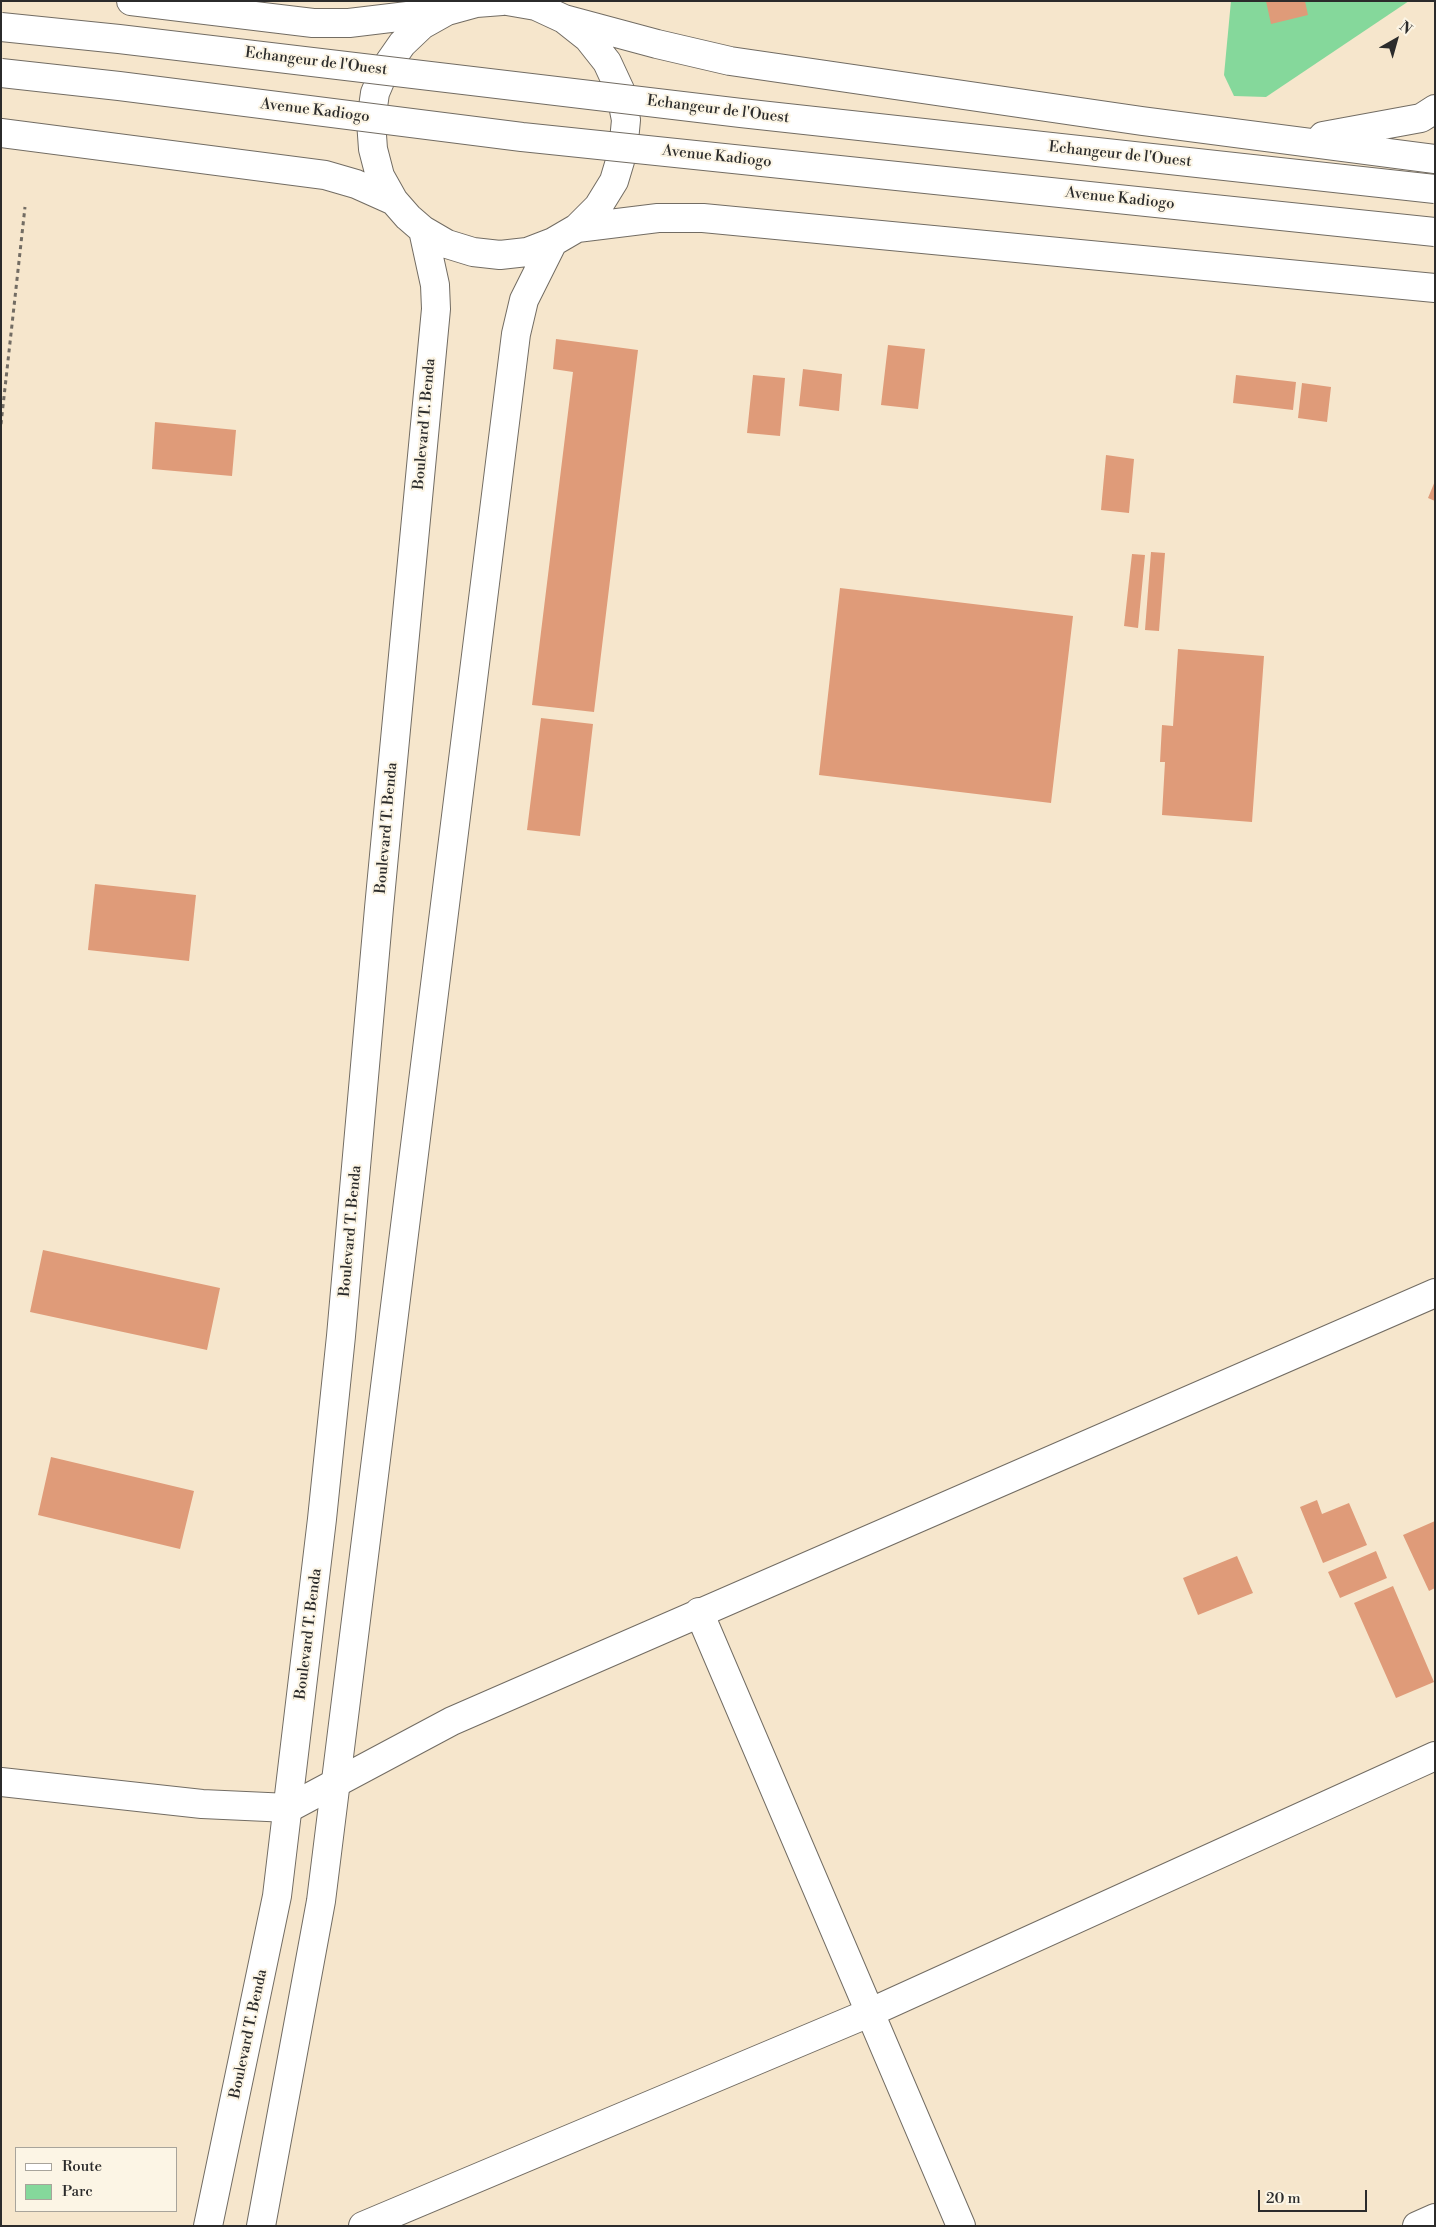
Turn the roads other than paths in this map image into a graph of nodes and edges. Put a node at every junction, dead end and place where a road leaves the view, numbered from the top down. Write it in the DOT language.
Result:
graph roads {
  1 [pos="131,1"];
  2 [pos="502,1"];
  3 [pos="507,1"];
  4 [pos="447,11"];
  5 [pos="564,19"];
  6 [pos="1,27"];
  7 [pos="1,73"];
  8 [pos="1435,109"];
  9 [pos="1,132"];
  10 [pos="1303,141"];
  11 [pos="1435,159"];
  12 [pos="1435,189"];
  13 [pos="394,201"];
  14 [pos="577,228"];
  15 [pos="423,230"];
  16 [pos="1435,232"];
  17 [pos="553,242"];
  18 [pos="1435,288"];
  19 [pos="1435,1293"];
  20 [pos="699,1612"];
  21 [pos="1435,1756"];
  22 [pos="1,1782"];
  23 [pos="336,1783"];
  24 [pos="289,1808"];
  25 [pos="870,2013"];
  26 [pos="1435,2218"];
  27 [pos="208,2226"];
  28 [pos="261,2226"];
  29 [pos="363,2226"];
  30 [pos="960,2226"];
  31 [pos="1416,2226"];
  1 -- 4 [label="main road"];
  2 -- 4 [label="main road"];
  3 -- 5 [label="main road"];
  4 -- 13 [label="main road"];
  5 -- 10 [label="main road"];
  5 -- 14 [label="main road"];
  6 -- 12 [label="main road, Echangeur de l'Ouest, bridge"];
  7 -- 16 [label="main road, Avenue Kadiogo, bridge"];
  8 -- 10 [label="main road"];
  9 -- 13 [label="main road"];
  10 -- 11 [label="main road"];
  13 -- 15 [label="main road"];
  14 -- 17 [label="main road"];
  14 -- 18 [label="main road"];
  15 -- 17 [label="main road"];
  15 -- 24 [label="main road, Boulevard T. Benda"];
  17 -- 23 [label="main road"];
  19 -- 20 [label="main road"];
  20 -- 23 [label="main road"];
  20 -- 25 [label="main road"];
  21 -- 25 [label="main road"];
  22 -- 24 [label="main road"];
  23 -- 24 [label="main road"];
  23 -- 28 [label="main road"];
  24 -- 27 [label="main road, Boulevard T. Benda"];
  25 -- 29 [label="main road"];
  25 -- 30 [label="main road"];
  26 -- 31 [label="main road"];
}
